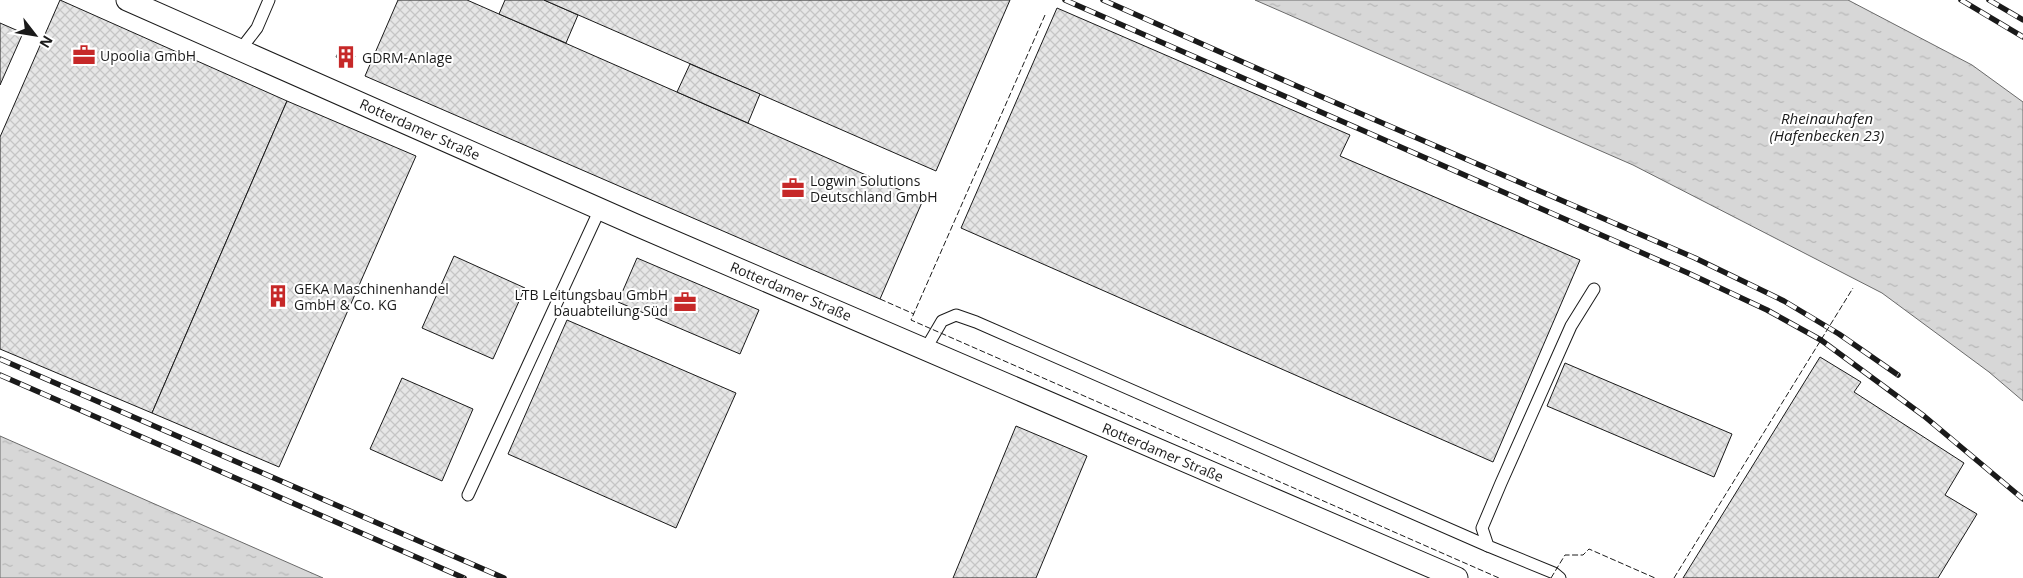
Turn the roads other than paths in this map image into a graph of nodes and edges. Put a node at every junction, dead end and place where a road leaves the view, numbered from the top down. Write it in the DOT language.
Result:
graph roads {
  1 [pos="127,0"];
  2 [pos="269,0"];
  3 [pos="240,50"];
  4 [pos="600,208"];
  5 [pos="1594,289"];
  6 [pos="926,350"];
  7 [pos="468,495"];
  8 [pos="1488,546"];
  9 [pos="1457,578"];
  10 [pos="1560,578"];
  1 -- 3 [label="street, Rotterdamer Straße"];
  2 -- 3 [label="lane"];
  3 -- 4 [label="street, Rotterdamer Straße"];
  4 -- 6 [label="street, Rotterdamer Straße"];
  4 -- 7 [label="lane"];
  5 -- 8 [label="lane"];
  6 -- 8 [label="lane"];
  6 -- 9 [label="street, Rotterdamer Straße"];
  8 -- 10 [label="lane"];
}
